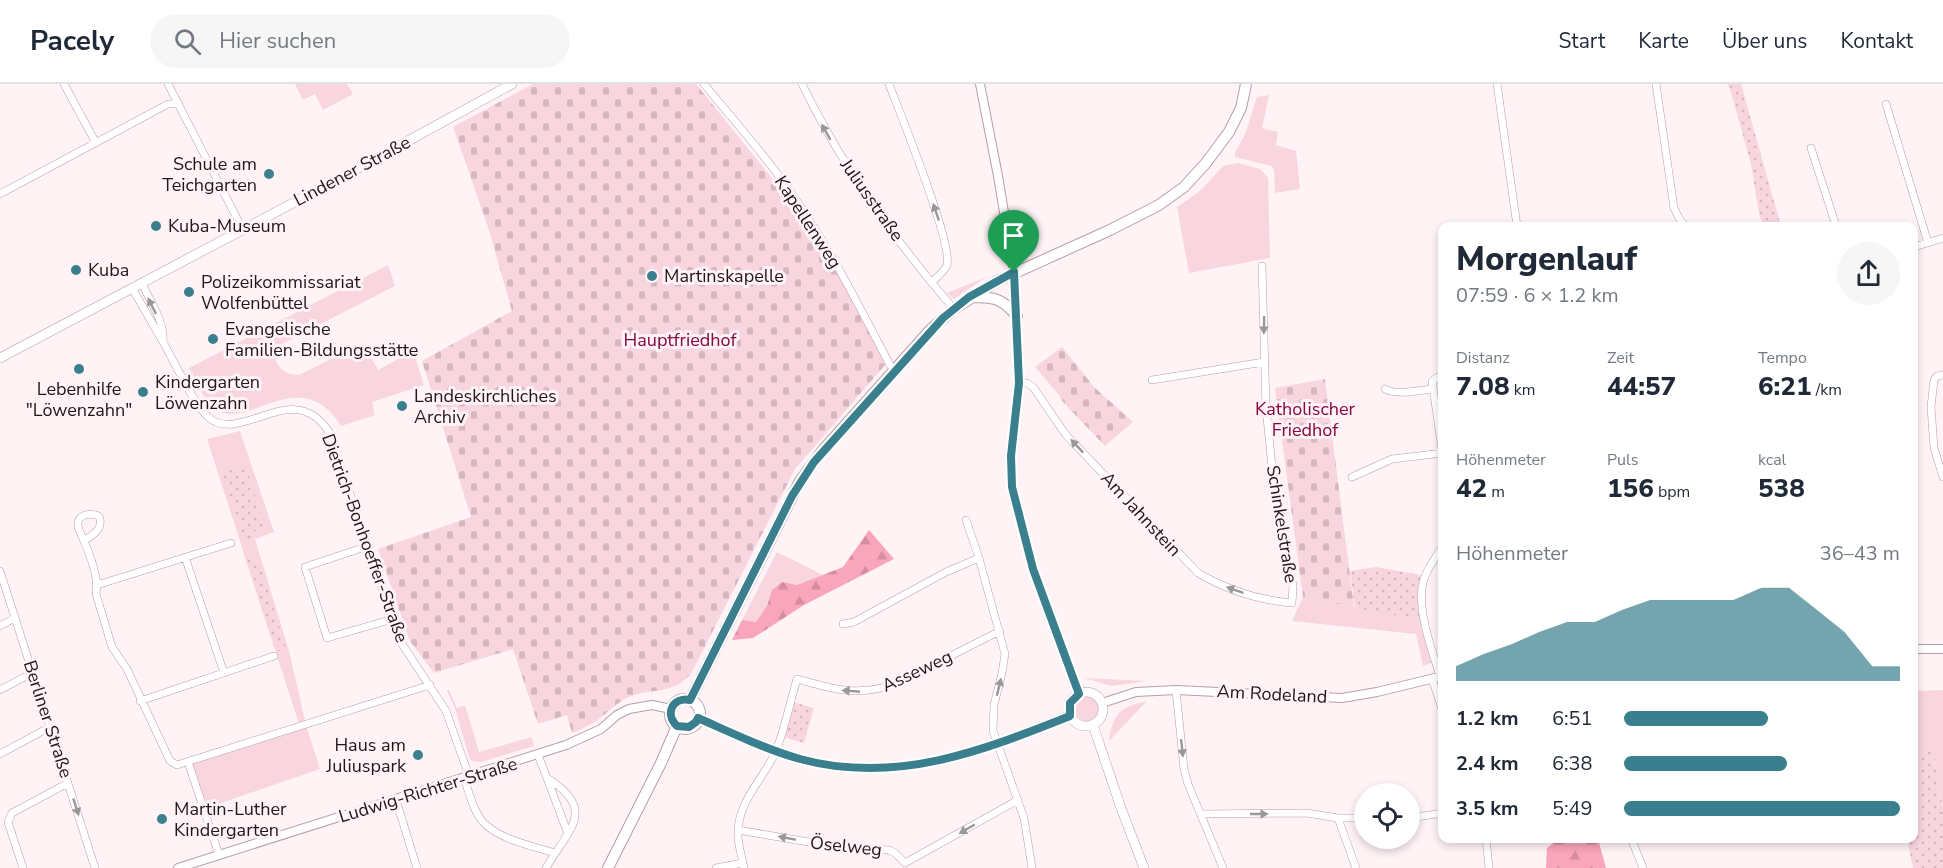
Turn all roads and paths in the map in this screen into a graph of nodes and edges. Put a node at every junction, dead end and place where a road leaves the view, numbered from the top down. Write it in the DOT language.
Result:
graph roads {
  1 [pos="64,84"];
  2 [pos="168,84"];
  3 [pos="512,84"];
  4 [pos="704,84"];
  5 [pos="802,84"];
  6 [pos="889,84"];
  7 [pos="980,84"];
  8 [pos="1246,84"];
  9 [pos="1497,84"];
  10 [pos="1656,84"];
  11 [pos="179,104"];
  12 [pos="1886,104"];
  13 [pos="96,143"];
  14 [pos="1811,148"];
  15 [pos="0,194"];
  16 [pos="1516,222"];
  17 [pos="1682,222"];
  18 [pos="1835,222"];
  19 [pos="243,230"];
  20 [pos="1943,238"];
  21 [pos="1928,243"];
  22 [pos="1918,246"];
  23 [pos="1262,266"];
  24 [pos="1014,272"];
  25 [pos="932,282"];
  26 [pos="142,283"];
  27 [pos="132,288"];
  28 [pos="969,297"];
  29 [pos="954,309"];
  30 [pos="1017,315"];
  31 [pos="163,342"];
  32 [pos="0,358"];
  33 [pos="1264,362"];
  34 [pos="895,370"];
  35 [pos="1940,376"];
  36 [pos="1438,377"];
  37 [pos="1152,380"];
  38 [pos="1019,383"];
  39 [pos="1385,389"];
  40 [pos="1433,389"];
  41 [pos="1438,412"];
  42 [pos="1438,454"];
  43 [pos="1352,477"];
  44 [pos="1943,477"];
  45 [pos="966,520"];
  46 [pos="84,541"];
  47 [pos="231,543"];
  48 [pos="368,546"];
  49 [pos="1438,554"];
  50 [pos="185,557"];
  51 [pos="979,558"];
  52 [pos="0,571"];
  53 [pos="97,585"];
  54 [pos="1292,603"];
  55 [pos="15,618"];
  56 [pos="393,619"];
  57 [pos="843,624"];
  58 [pos="0,626"];
  59 [pos="1000,631"];
  60 [pos="1918,649"];
  61 [pos="1943,649"];
  62 [pos="274,656"];
  63 [pos="32,673"];
  64 [pos="224,673"];
  65 [pos="1438,677"];
  66 [pos="430,685"];
  67 [pos="0,690"];
  68 [pos="1176,690"];
  69 [pos="1079,694"];
  70 [pos="140,700"];
  71 [pos="690,700"];
  72 [pos="1102,703"];
  73 [pos="671,708"];
  74 [pos="1070,716"];
  75 [pos="698,718"];
  76 [pos="1093,725"];
  77 [pos="677,726"];
  78 [pos="50,727"];
  79 [pos="996,743"];
  80 [pos="776,750"];
  81 [pos="0,754"];
  82 [pos="538,755"];
  83 [pos="188,762"];
  84 [pos="466,777"];
  85 [pos="547,778"];
  86 [pos="68,783"];
  87 [pos="396,800"];
  88 [pos="1018,800"];
  89 [pos="1201,814"];
  90 [pos="1438,814"];
  91 [pos="1420,816"];
  92 [pos="1338,818"];
  93 [pos="1354,819"];
  94 [pos="738,830"];
  95 [pos="568,834"];
  96 [pos="1487,843"];
  97 [pos="1633,843"];
  98 [pos="554,853"];
  99 [pos="219,855"];
  100 [pos="743,866"];
  101 [pos="907,866"];
  102 [pos="23,868"];
  103 [pos="95,868"];
  104 [pos="178,868"];
  105 [pos="417,868"];
  106 [pos="546,868"];
  107 [pos="608,868"];
  108 [pos="716,868"];
  109 [pos="1032,868"];
  110 [pos="1144,868"];
  111 [pos="1223,868"];
  112 [pos="1356,868"];
  113 [pos="1490,868"];
  114 [pos="1642,868"];
  1 -- 13 [label="street"];
  2 -- 11 [label="street"];
  3 -- 19 [label="main road, Lindener Straße"];
  4 -- 34 [label="street, Kapellenweg"];
  25 -- 5 [label="street, Juliusstraße, one-way"];
  25 -- 6 [label="street, one-way"];
  7 -- 24 [label="street"];
  8 -- 24 [label="main road"];
  9 -- 16 [label="street"];
  10 -- 17 [label="street"];
  11 -- 13 [label="street"];
  11 -- 19 [label="street"];
  12 -- 21 [label="street"];
  13 -- 15 [label="street"];
  14 -- 18 [label="street"];
  19 -- 26 [label="main road, Lindener Straße"];
  20 -- 21 [label="street"];
  21 -- 22 [label="street"];
  23 -- 33 [label="street, Schinkelstraße, one-way"];
  24 -- 28 [label="main road"];
  24 -- 30 [label="main road"];
  25 -- 29 [label="street, Juliusstraße"];
  26 -- 27 [label="main road, Lindener Straße"];
  31 -- 26 [label="street, Dietrich-Bonhoeffer-Straße, one-way"];
  27 -- 31 [label="street, Dietrich-Bonhoeffer-Straße"];
  27 -- 32 [label="main road, Lindener Straße"];
  28 -- 29 [label="main road"];
  28 -- 30 [label="main road"];
  29 -- 34 [label="main road"];
  30 -- 38 [label="main road"];
  31 -- 48 [label="street, Dietrich-Bonhoeffer-Straße"];
  33 -- 37 [label="street"];
  33 -- 54 [label="street, Schinkelstraße"];
  34 -- 71 [label="main road"];
  35 -- 44 [label="street"];
  36 -- 40 [label="street"];
  54 -- 38 [label="street, Am Jahnstein, one-way"];
  38 -- 69 [label="main road"];
  39 -- 40 [label="street"];
  40 -- 41 [label="street"];
  42 -- 43 [label="street"];
  45 -- 51 [label="street"];
  46 -- 53 [label="street"];
  47 -- 50 [label="street"];
  48 -- 56 [label="street, Dietrich-Bonhoeffer-Straße"];
  48 -- 56 [label="street"];
  49 -- 65 [label="street"];
  50 -- 53 [label="street"];
  50 -- 64 [label="street"];
  51 -- 57 [label="street"];
  51 -- 59 [label="street"];
  52 -- 55 [label="street, Berliner Straße"];
  53 -- 70 [label="street"];
  55 -- 58 [label="street"];
  55 -- 63 [label="street, Berliner Straße"];
  56 -- 66 [label="street, Dietrich-Bonhoeffer-Straße"];
  79 -- 59 [label="street, one-way"];
  59 -- 80 [label="street, Asseweg, one-way"];
  60 -- 61 [label="street"];
  62 -- 64 [label="street"];
  63 -- 67 [label="street"];
  63 -- 78 [label="street, Berliner Straße"];
  64 -- 70 [label="street"];
  65 -- 68 [label="street, Am Rodeland"];
  66 -- 83 [label="street"];
  66 -- 84 [label="street, Dietrich-Bonhoeffer-Straße"];
  68 -- 72 [label="street, Am Rodeland"];
  68 -- 89 [label="street, one-way"];
  69 -- 72 [label="main road"];
  69 -- 74 [label="main road"];
  70 -- 83 [label="street"];
  71 -- 73 [label="main road"];
  71 -- 75 [label="main road"];
  72 -- 76 [label="main road"];
  73 -- 77 [label="main road"];
  73 -- 82 [label="street, Ludwig-Richter-Straße"];
  74 -- 76 [label="main road"];
  74 -- 79 [label="street"];
  75 -- 77 [label="main road"];
  75 -- 80 [label="street"];
  76 -- 110 [label="main road"];
  77 -- 107 [label="main road"];
  78 -- 81 [label="street"];
  78 -- 86 [label="street, Berliner Straße"];
  79 -- 80 [label="street"];
  79 -- 88 [label="street"];
  80 -- 94 [label="street, Asseweg"];
  82 -- 84 [label="street, Ludwig-Richter-Straße"];
  82 -- 85 [label="street"];
  83 -- 99 [label="street"];
  84 -- 87 [label="street, Ludwig-Richter-Straße"];
  84 -- 98 [label="street, Dietrich-Bonhoeffer-Straße"];
  85 -- 95 [label="street"];
  85 -- 95 [label="street"];
  86 -- 102 [label="street"];
  86 -- 103 [label="street, Berliner Straße, one-way"];
  87 -- 99 [label="street, Ludwig-Richter-Straße"];
  87 -- 105 [label="street"];
  88 -- 101 [label="street, Öselweg, one-way"];
  88 -- 109 [label="street"];
  89 -- 92 [label="street, one-way"];
  89 -- 111 [label="street"];
  90 -- 91 [label="street"];
  92 -- 93 [label="street"];
  92 -- 112 [label="street"];
  94 -- 100 [label="street"];
  101 -- 94 [label="street, Öselweg, one-way"];
  95 -- 98 [label="street"];
  96 -- 113 [label="street"];
  97 -- 114 [label="street"];
  98 -- 106 [label="street"];
  99 -- 104 [label="street, Ludwig-Richter-Straße"];
  100 -- 108 [label="street"];
}
